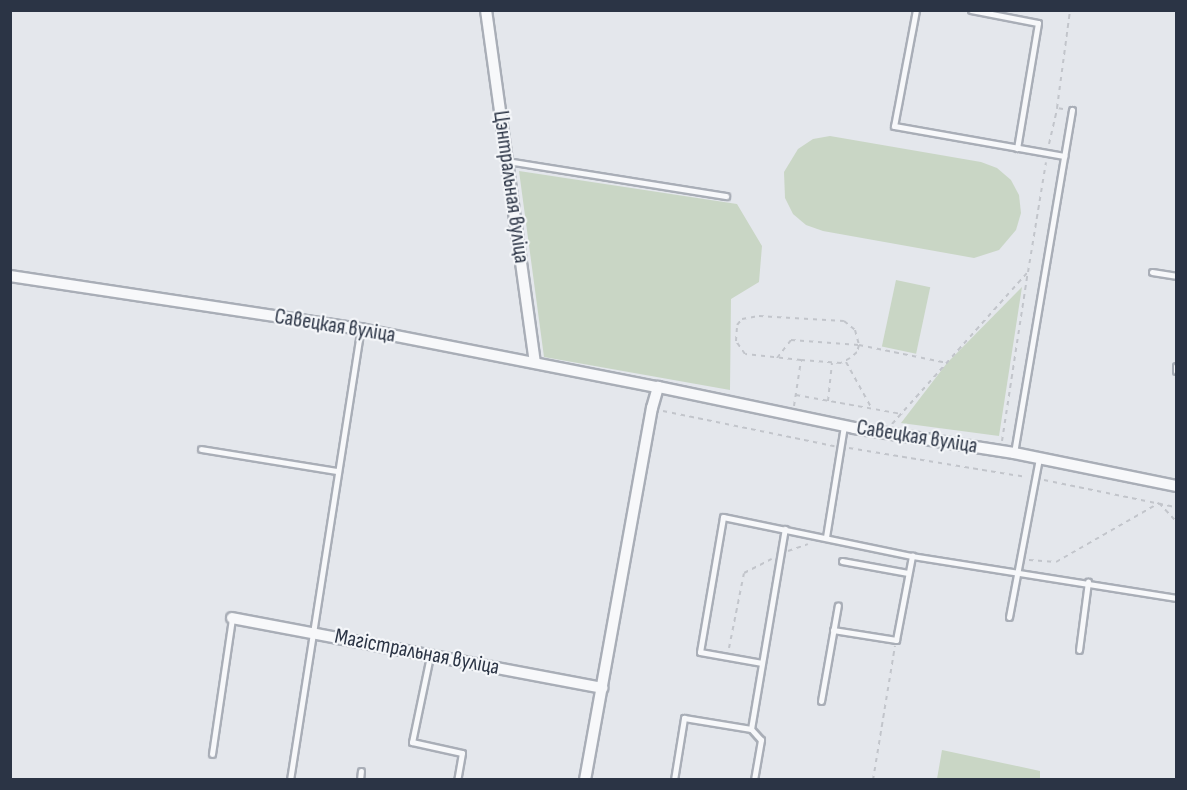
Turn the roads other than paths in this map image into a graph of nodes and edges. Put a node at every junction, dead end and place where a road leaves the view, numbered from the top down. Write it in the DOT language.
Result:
graph roads {
  1 [pos="486,10"];
  2 [pos="916,10"];
  3 [pos="971,10"];
  4 [pos="1072,110"];
  5 [pos="1017,148"];
  6 [pos="1064,156"];
  7 [pos="507,161"];
  8 [pos="726,196"];
  9 [pos="1152,272"];
  10 [pos="10,276"];
  11 [pos="1176,276"];
  12 [pos="361,328"];
  13 [pos="535,363"];
  14 [pos="1176,366"];
  15 [pos="1176,371"];
  16 [pos="658,387"];
  17 [pos="844,426"];
  18 [pos="201,449"];
  19 [pos="1014,453"];
  20 [pos="1039,458"];
  21 [pos="337,471"];
  22 [pos="1176,486"];
  23 [pos="785,529"];
  24 [pos="826,537"];
  25 [pos="912,556"];
  26 [pos="842,561"];
  27 [pos="909,573"];
  28 [pos="1017,573"];
  29 [pos="1088,582"];
  30 [pos="1176,598"];
  31 [pos="838,605"];
  32 [pos="1009,617"];
  33 [pos="232,618"];
  34 [pos="833,630"];
  35 [pos="312,631"];
  36 [pos="1079,650"];
  37 [pos="430,656"];
  38 [pos="762,663"];
  39 [pos="602,688"];
  40 [pos="821,701"];
  41 [pos="751,729"];
  42 [pos="212,754"];
  43 [pos="361,771"];
  44 [pos="290,780"];
  45 [pos="360,780"];
  46 [pos="457,780"];
  47 [pos="585,780"];
  48 [pos="674,780"];
  49 [pos="754,780"];
  1 -- 7 [label="street, Цэнтральная вуліца"];
  2 -- 5 [label="lane"];
  3 -- 5 [label="lane"];
  4 -- 6 [label="lane"];
  5 -- 6 [label="lane"];
  6 -- 19 [label="lane"];
  7 -- 8 [label="lane"];
  7 -- 13 [label="street, Цэнтральная вуліца"];
  9 -- 11 [label="lane"];
  10 -- 12 [label="street, Савецкая вуліца"];
  12 -- 13 [label="street, Савецкая вуліца"];
  12 -- 21 [label="lane"];
  13 -- 16 [label="street, Савецкая вуліца"];
  14 -- 15 [label="lane"];
  16 -- 17 [label="street, Савецкая вуліца"];
  16 -- 39 [label="street"];
  17 -- 19 [label="street, Савецкая вуліца"];
  17 -- 24 [label="lane"];
  18 -- 21 [label="lane"];
  19 -- 20 [label="street, Савецкая вуліца"];
  20 -- 22 [label="street, Савецкая вуліца"];
  20 -- 28 [label="lane"];
  21 -- 35 [label="lane"];
  23 -- 24 [label="lane"];
  23 -- 38 [label="lane"];
  23 -- 38 [label="lane"];
  24 -- 25 [label="lane"];
  25 -- 27 [label="lane"];
  25 -- 28 [label="lane"];
  26 -- 27 [label="lane"];
  27 -- 34 [label="lane"];
  28 -- 29 [label="lane"];
  28 -- 32 [label="lane"];
  29 -- 30 [label="lane"];
  29 -- 36 [label="lane"];
  31 -- 34 [label="lane"];
  33 -- 35 [label="street, Магістральная вуліца"];
  33 -- 42 [label="lane"];
  34 -- 40 [label="lane"];
  35 -- 37 [label="street, Магістральная вуліца"];
  35 -- 44 [label="lane"];
  37 -- 39 [label="street, Магістральная вуліца"];
  37 -- 46 [label="lane"];
  38 -- 41 [label="lane"];
  39 -- 47 [label="street"];
  41 -- 48 [label="lane"];
  41 -- 49 [label="lane"];
  43 -- 45 [label="lane"];
}
